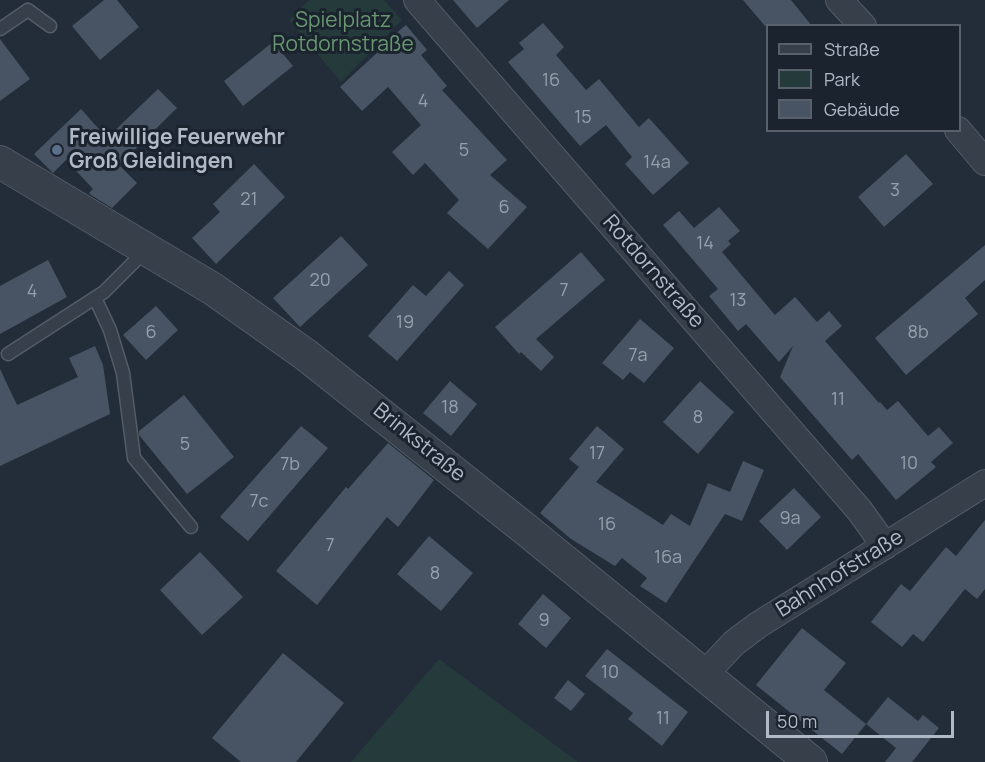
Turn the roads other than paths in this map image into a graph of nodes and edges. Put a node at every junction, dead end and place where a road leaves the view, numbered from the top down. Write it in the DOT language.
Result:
graph roads {
  1 [pos="417,0"];
  2 [pos="839,0"];
  3 [pos="861,24"];
  4 [pos="50,26"];
  5 [pos="0,29"];
  6 [pos="960,132"];
  7 [pos="0,162"];
  8 [pos="985,162"];
  9 [pos="146,249"];
  10 [pos="95,298"];
  11 [pos="8,354"];
  12 [pos="985,483"];
  13 [pos="191,527"];
  14 [pos="885,546"];
  15 [pos="704,675"];
  16 [pos="811,762"];
  1 -- 14 [label="street, Rotdornstraße"];
  2 -- 3 [label="street"];
  4 -- 5 [label="lane"];
  6 -- 8 [label="street"];
  7 -- 9 [label="street, Brinkstraße"];
  9 -- 10 [label="lane"];
  9 -- 15 [label="street, Brinkstraße"];
  10 -- 11 [label="lane"];
  10 -- 13 [label="lane"];
  12 -- 14 [label="street, Bahnhofstraße"];
  14 -- 15 [label="street, Bahnhofstraße"];
  15 -- 16 [label="street, Brinkstraße"];
}
